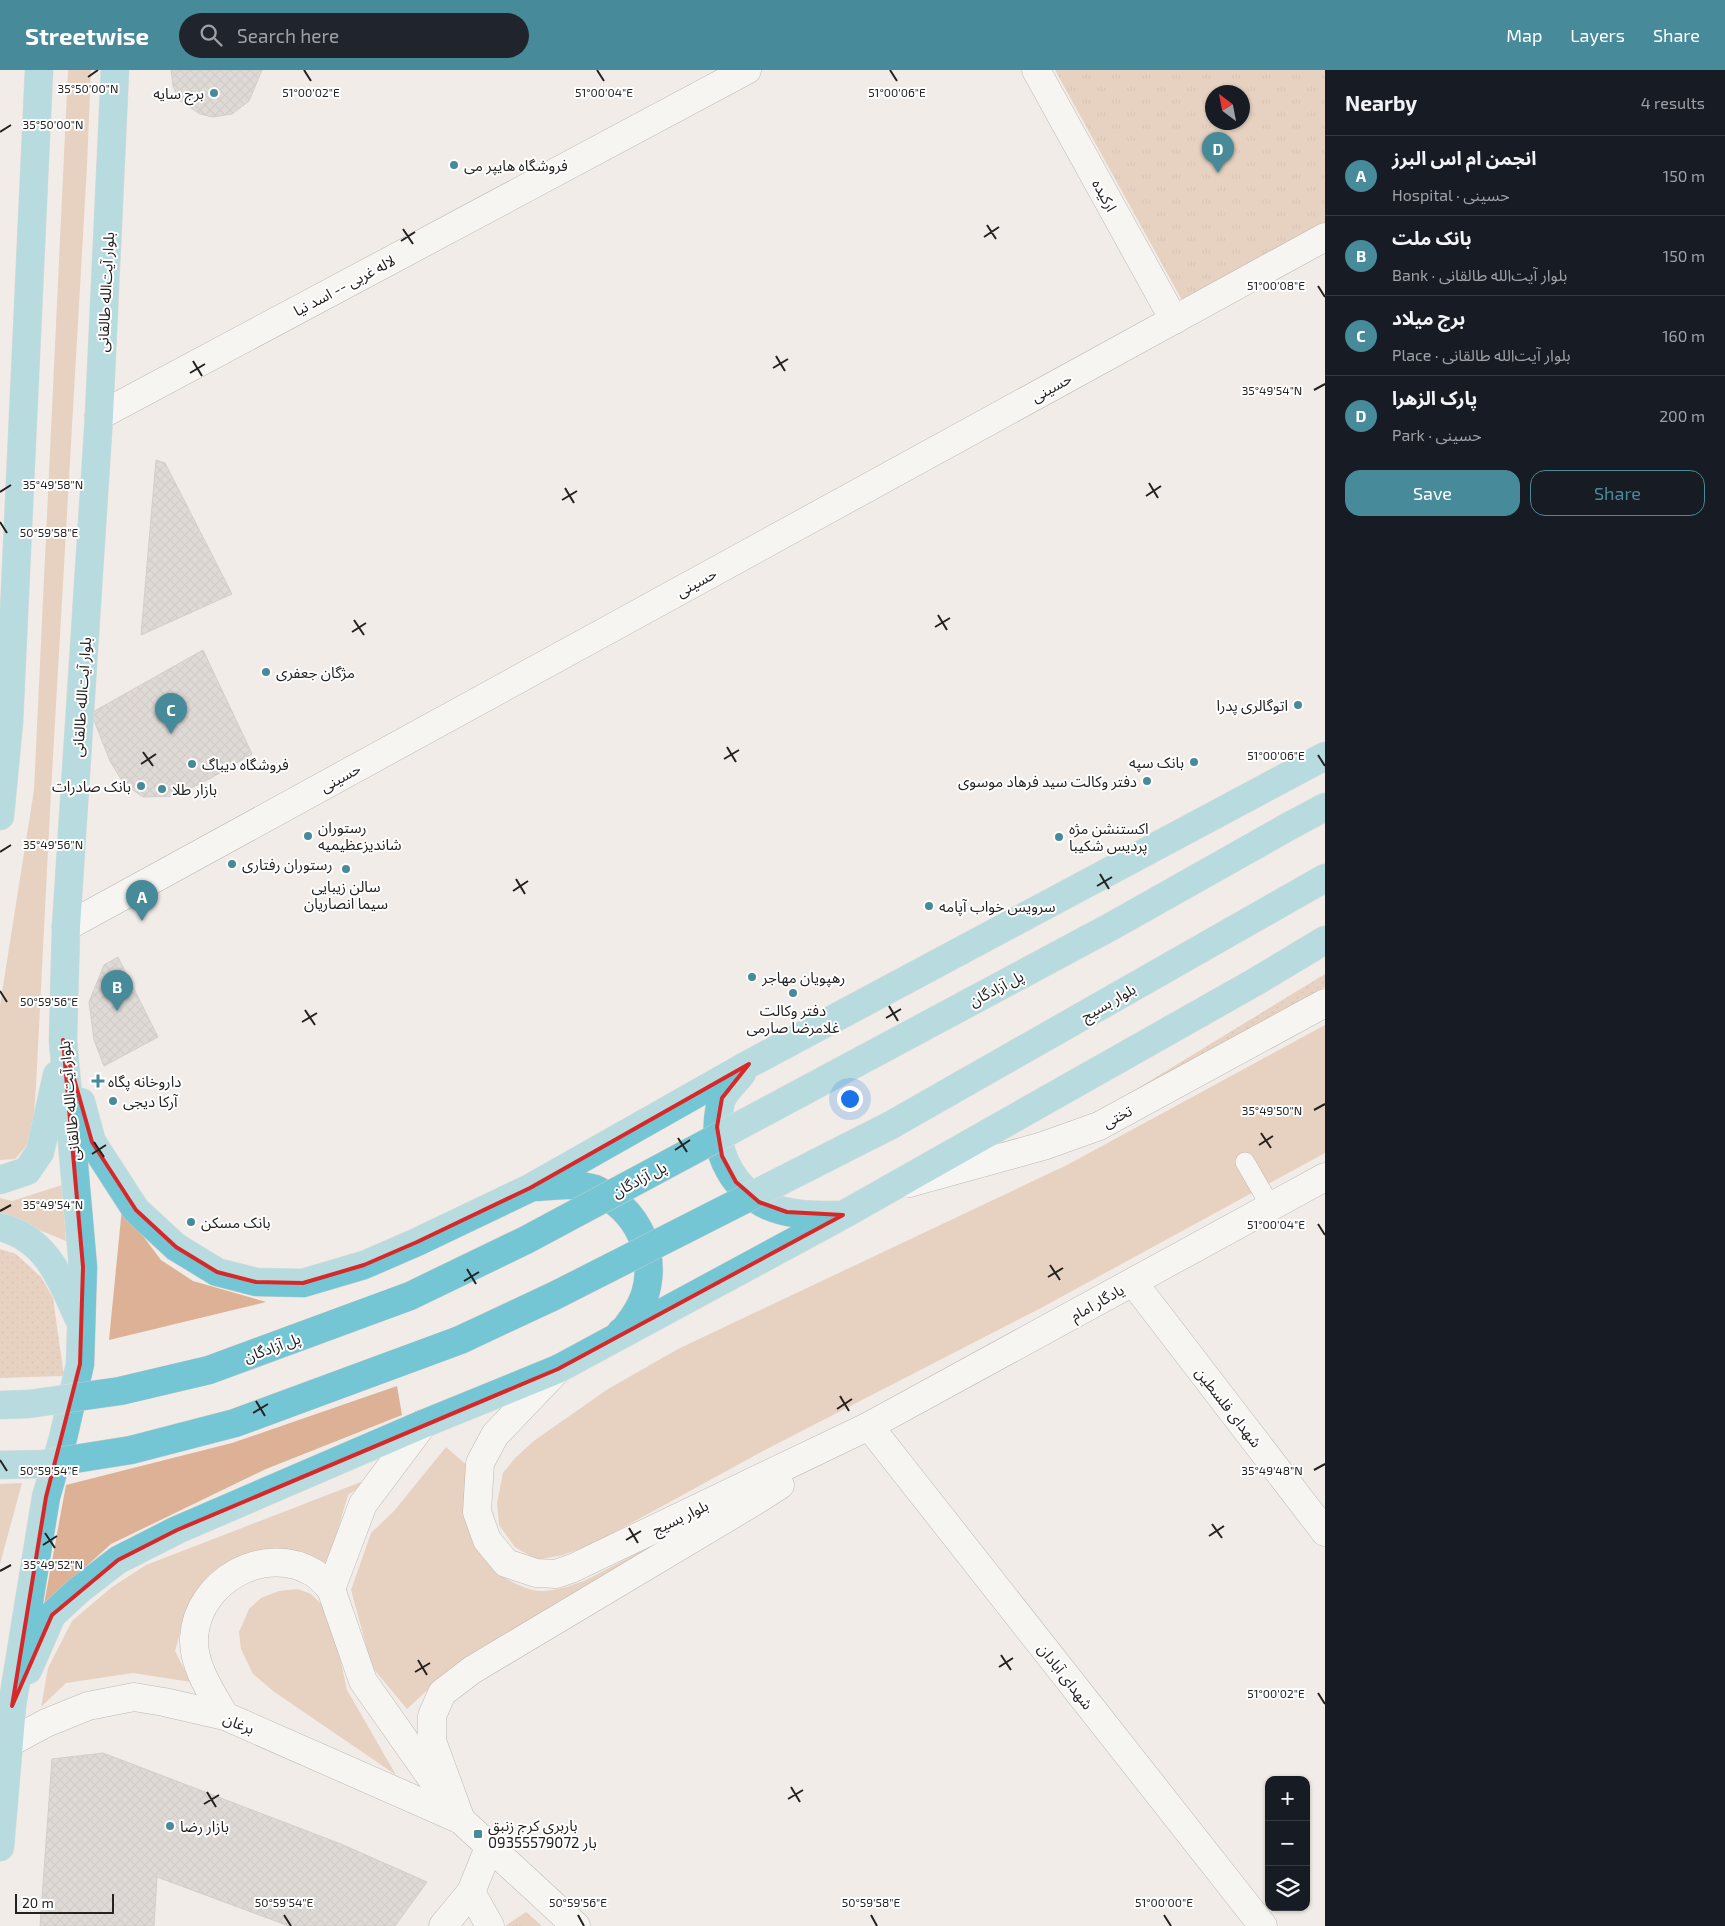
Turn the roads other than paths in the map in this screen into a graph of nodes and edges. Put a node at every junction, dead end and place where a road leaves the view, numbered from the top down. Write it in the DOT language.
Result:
graph roads {
  1 [pos="39,70"];
  2 [pos="115,70"];
  3 [pos="748,70"];
  4 [pos="1036,70"];
  5 [pos="1325,237"];
  6 [pos="1174,320"];
  7 [pos="99,416"];
  8 [pos="1325,756"];
  9 [pos="1325,807"];
  10 [pos="0,816"];
  11 [pos="1325,878"];
  12 [pos="66,927"];
  13 [pos="1325,940"];
  14 [pos="1325,1003"];
  15 [pos="63,1040"];
  16 [pos="749,1064"];
  17 [pos="1245,1162"];
  18 [pos="1325,1177"];
  19 [pos="0,1180"];
  20 [pos="893,1187"];
  21 [pos="530,1188"];
  22 [pos="1271,1207"];
  23 [pos="843,1215"];
  24 [pos="0,1227"];
  25 [pos="1133,1282"];
  26 [pos="81,1323"];
  27 [pos="601,1346"];
  28 [pos="558,1369"];
  29 [pos="0,1405"];
  30 [pos="423,1424"];
  31 [pos="869,1426"];
  32 [pos="0,1465"];
  33 [pos="1325,1532"];
  34 [pos="331,1589"];
  35 [pos="12,1706"];
  36 [pos="225,1716"];
  37 [pos="10,1742"];
  38 [pos="461,1820"];
  39 [pos="490,1845"];
  40 [pos="0,1847"];
  41 [pos="471,1892"];
  42 [pos="443,1926"];
  43 [pos="490,1926"];
  44 [pos="576,1926"];
  45 [pos="1263,1926"];
  1 -- 10 [label="main road"];
  2 -- 7 [label="main road, بلوار آیت‌الله طالقانی"];
  3 -- 7 [label="street, لاله غربی -- اسد نیا"];
  4 -- 6 [label="street, ارکیده"];
  5 -- 6 [label="street, حسینی"];
  6 -- 12 [label="street, حسینی"];
  7 -- 12 [label="main road, بلوار آیت‌الله طالقانی"];
  8 -- 16 [label="main road"];
  9 -- 29 [label="main road, پل آزادگان, bridge"];
  11 -- 32 [label="main road, بلوار بسیج, bridge"];
  12 -- 15 [label="main road, بلوار آیت‌الله طالقانی"];
  13 -- 20 [label="main road"];
  14 -- 20 [label="street, تختی"];
  15 -- 19 [label="main road"];
  15 -- 21 [label="main road"];
  15 -- 26 [label="main road, بلوار آیت‌الله طالقانی"];
  16 -- 21 [label="main road"];
  16 -- 23 [label="main road"];
  17 -- 22 [label="lane"];
  18 -- 22 [label="street, یادگار امام"];
  20 -- 23 [label="main road"];
  21 -- 27 [label="main road"];
  22 -- 25 [label="street, یادگار امام"];
  23 -- 27 [label="main road"];
  24 -- 26 [label="main road"];
  25 -- 31 [label="street, یادگار امام"];
  25 -- 33 [label="street, شهدای فلسطین"];
  26 -- 35 [label="main road, بلوار آیت‌الله طالقانی"];
  27 -- 28 [label="main road"];
  28 -- 30 [label="main road"];
  28 -- 31 [label="street, بلوار بسیج"];
  30 -- 34 [label="street"];
  30 -- 35 [label="main road"];
  31 -- 38 [label="street"];
  31 -- 45 [label="street, شهدای آبادان"];
  34 -- 36 [label="street"];
  34 -- 38 [label="street, برغان"];
  35 -- 37 [label="main road"];
  36 -- 37 [label="street, برغان"];
  36 -- 38 [label="street, برغان"];
  37 -- 40 [label="main road"];
  38 -- 39 [label="street, برغان"];
  39 -- 41 [label="street"];
  39 -- 44 [label="street, برغان"];
  41 -- 42 [label="street"];
  41 -- 43 [label="street"];
}
